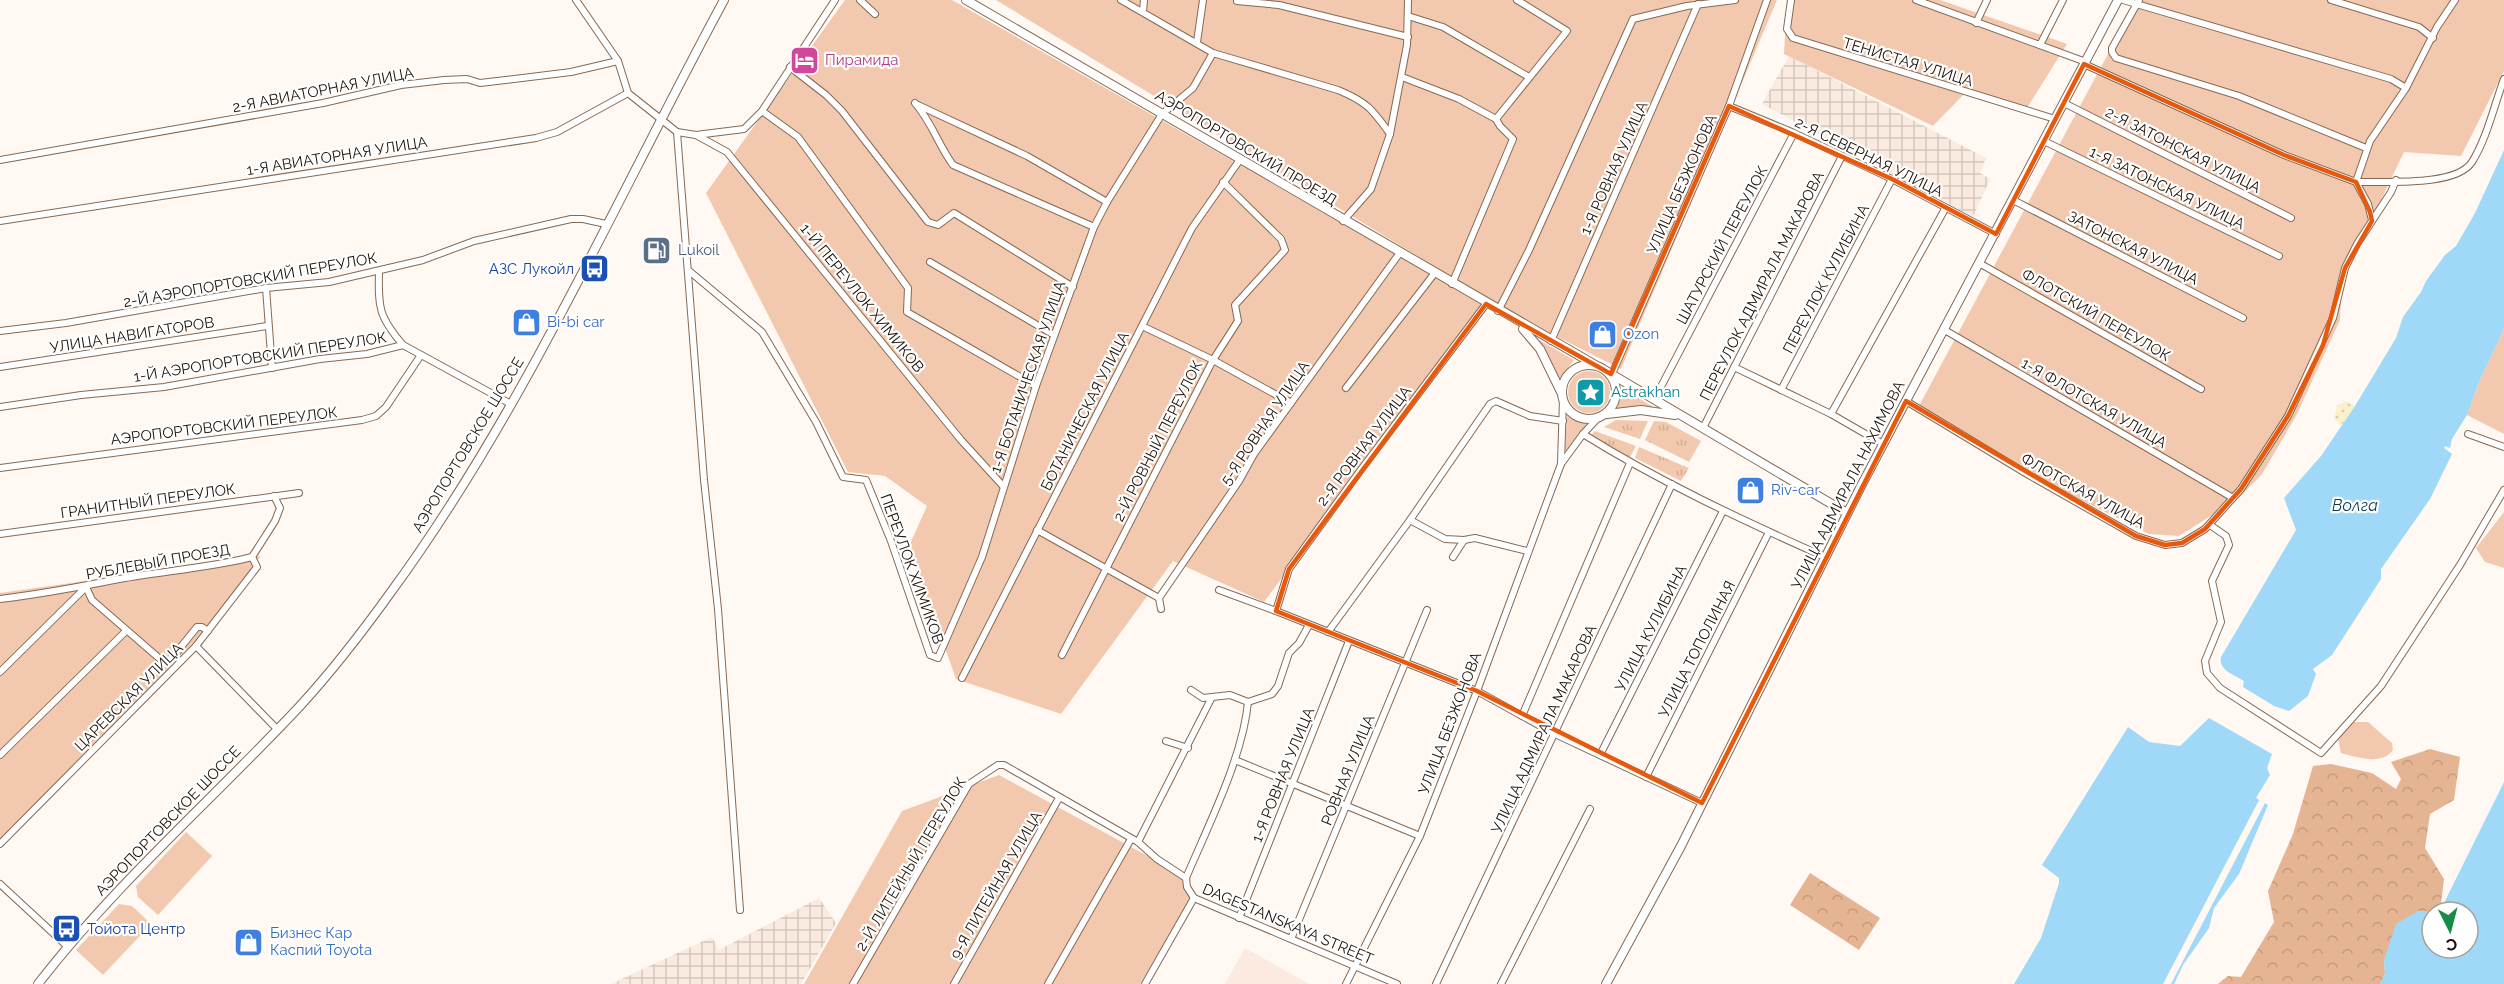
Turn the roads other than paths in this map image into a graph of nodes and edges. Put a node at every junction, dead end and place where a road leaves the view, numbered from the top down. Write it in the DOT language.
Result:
graph roads {
  1 [pos="576,0"];
  2 [pos="724,0"];
  3 [pos="835,0"];
  4 [pos="860,0"];
  5 [pos="966,0"];
  6 [pos="1121,0"];
  7 [pos="1144,0"];
  8 [pos="1203,0"];
  9 [pos="1408,0"];
  10 [pos="1517,0"];
  11 [pos="1736,0"];
  12 [pos="1767,0"];
  13 [pos="1791,0"];
  14 [pos="1917,0"];
  15 [pos="1987,0"];
  16 [pos="2063,0"];
  17 [pos="2118,0"];
  18 [pos="2123,0"];
  19 [pos="2331,0"];
  20 [pos="2455,0"];
  21 [pos="1237,1"];
  22 [pos="2138,2"];
  23 [pos="1698,4"];
  24 [pos="1143,12"];
  25 [pos="875,15"];
  26 [pos="1408,16"];
  27 [pos="1976,23"];
  28 [pos="1407,37"];
  29 [pos="2433,38"];
  30 [pos="1197,42"];
  31 [pos="2040,45"];
  32 [pos="1213,53"];
  33 [pos="618,61"];
  34 [pos="2085,63"];
  35 [pos="790,67"];
  36 [pos="1402,77"];
  37 [pos="1529,77"];
  38 [pos="2504,79"];
  39 [pos="2406,88"];
  40 [pos="628,93"];
  41 [pos="2064,103"];
  42 [pos="1729,106"];
  43 [pos="762,111"];
  44 [pos="1162,114"];
  45 [pos="660,117"];
  46 [pos="1496,118"];
  47 [pos="2055,119"];
  48 [pos="677,132"];
  49 [pos="1794,133"];
  50 [pos="1390,134"];
  51 [pos="696,135"];
  52 [pos="2044,141"];
  53 [pos="2366,148"];
  54 [pos="1842,156"];
  55 [pos="0,160"];
  56 [pos="1239,161"];
  57 [pos="1892,179"];
  58 [pos="2396,180"];
  59 [pos="2356,182"];
  60 [pos="1223,183"];
  61 [pos="2013,200"];
  62 [pos="1107,202"];
  63 [pos="1945,209"];
  64 [pos="2291,218"];
  65 [pos="0,221"];
  66 [pos="1344,221"];
  67 [pos="2372,221"];
  68 [pos="606,224"];
  69 [pos="1094,227"];
  70 [pos="1996,234"];
  71 [pos="1399,254"];
  72 [pos="2279,256"];
  73 [pos="930,262"];
  74 [pos="1979,263"];
  75 [pos="688,270"];
  76 [pos="379,271"];
  77 [pos="1434,274"];
  78 [pos="1452,284"];
  79 [pos="1073,286"];
  80 [pos="266,288"];
  81 [pos="1486,304"];
  82 [pos="1498,311"];
  83 [pos="2243,318"];
  84 [pos="1513,320"];
  85 [pos="267,326"];
  86 [pos="1142,326"];
  87 [pos="1943,329"];
  88 [pos="0,331"];
  89 [pos="1054,335"];
  90 [pos="1551,341"];
  91 [pos="403,345"];
  92 [pos="421,355"];
  93 [pos="1213,360"];
  94 [pos="1597,366"];
  95 [pos="0,367"];
  96 [pos="1734,367"];
  97 [pos="272,368"];
  98 [pos="1609,373"];
  99 [pos="1036,386"];
  100 [pos="1346,387"];
  101 [pos="2201,389"];
  102 [pos="1781,390"];
  103 [pos="1563,396"];
  104 [pos="1654,400"];
  105 [pos="1906,401"];
  106 [pos="1291,403"];
  107 [pos="511,404"];
  108 [pos="0,407"];
  109 [pos="1831,414"];
  110 [pos="1600,417"];
  111 [pos="1683,417"];
  112 [pos="1563,421"];
  113 [pos="1703,428"];
  114 [pos="1583,434"];
  115 [pos="2468,434"];
  116 [pos="1883,444"];
  117 [pos="2504,447"];
  118 [pos="1630,463"];
  119 [pos="1561,464"];
  120 [pos="0,468"];
  121 [pos="1672,484"];
  122 [pos="1003,486"];
  123 [pos="2504,490"];
  124 [pos="299,493"];
  125 [pos="274,496"];
  126 [pos="2233,498"];
  127 [pos="1723,511"];
  128 [pos="1847,513"];
  129 [pos="1410,520"];
  130 [pos="2210,525"];
  131 [pos="1037,530"];
  132 [pos="1769,532"];
  133 [pos="0,534"];
  134 [pos="1464,540"];
  135 [pos="1527,551"];
  136 [pos="1453,556"];
  137 [pos="1825,556"];
  138 [pos="252,557"];
  139 [pos="1106,568"];
  140 [pos="86,587"];
  141 [pos="1219,590"];
  142 [pos="0,598"];
  143 [pos="1159,598"];
  144 [pos="1161,609"];
  145 [pos="1276,610"];
  146 [pos="1427,610"];
  147 [pos="1309,625"];
  148 [pos="126,631"];
  149 [pos="208,631"];
  150 [pos="1328,632"];
  151 [pos="1349,641"];
  152 [pos="196,646"];
  153 [pos="1062,655"];
  154 [pos="938,658"];
  155 [pos="1405,663"];
  156 [pos="0,672"];
  157 [pos="962,678"];
  158 [pos="1191,690"];
  159 [pos="1477,691"];
  160 [pos="1211,699"];
  161 [pos="1248,702"];
  162 [pos="1522,716"];
  163 [pos="277,729"];
  164 [pos="1556,734"];
  165 [pos="1166,741"];
  166 [pos="1188,748"];
  167 [pos="0,755"];
  168 [pos="1600,755"];
  169 [pos="1235,760"];
  170 [pos="998,765"];
  171 [pos="1646,777"];
  172 [pos="1293,784"];
  173 [pos="1059,798"];
  174 [pos="1702,803"];
  175 [pos="1347,805"];
  176 [pos="1590,809"];
  177 [pos="1420,836"];
  178 [pos="1134,840"];
  179 [pos="0,844"];
  180 [pos="1186,878"];
  181 [pos="0,884"];
  182 [pos="1194,898"];
  183 [pos="740,909"];
  184 [pos="1239,918"];
  185 [pos="1292,939"];
  186 [pos="67,946"];
  187 [pos="1356,967"];
  188 [pos="38,984"];
  189 [pos="853,984"];
  190 [pos="954,984"];
  191 [pos="1048,984"];
  192 [pos="1145,984"];
  193 [pos="1346,984"];
  194 [pos="1397,984"];
  195 [pos="1436,984"];
  196 [pos="1501,984"];
  197 [pos="1606,984"];
  1 -- 33 [label="street"];
  2 -- 45 [label="main road, АЭРОПОРТОВСКОЕ ШОССЕ"];
  3 -- 35 [label="street"];
  4 -- 25 [label="street"];
  5 -- 44 [label="main road, АЭРОПОРТОВСКИЙ ПРОЕЗД"];
  6 -- 24 [label="street"];
  7 -- 24 [label="street"];
  8 -- 30 [label="street"];
  9 -- 26 [label="street"];
  10 -- 37 [label="street"];
  11 -- 23 [label="street"];
  12 -- 42 [label="street, УЛИЦА БЕЗЖОНОВА"];
  13 -- 47 [label="street, ТЕНИСТАЯ УЛИЦА"];
  14 -- 27 [label="street"];
  15 -- 27 [label="street"];
  16 -- 31 [label="street"];
  17 -- 34 [label="main road, УЛИЦА АДМИРАЛА НАХИМОВА"];
  18 -- 22 [label="street"];
  19 -- 29 [label="street"];
  20 -- 29 [label="street"];
  21 -- 28 [label="street"];
  22 -- 39 [label="street"];
  22 -- 53 [label="street"];
  23 -- 82 [label="street"];
  23 -- 90 [label="street, 1-Я РОВНАЯ УЛИЦА"];
  24 -- 30 [label="street"];
  26 -- 28 [label="street"];
  26 -- 37 [label="street"];
  27 -- 31 [label="street"];
  28 -- 36 [label="street"];
  29 -- 39 [label="street"];
  30 -- 32 [label="street"];
  31 -- 34 [label="street"];
  32 -- 44 [label="street, 1-Я БОТАНИЧЕСКАЯ УЛИЦА"];
  32 -- 50 [label="street"];
  33 -- 40 [label="street"];
  33 -- 55 [label="street, 2-Я АВИАТОРНАЯ УЛИЦА"];
  34 -- 41 [label="main road, УЛИЦА АДМИРАЛА НАХИМОВА"];
  34 -- 59 [label="street"];
  35 -- 43 [label="street"];
  35 -- 79 [label="street"];
  36 -- 46 [label="street"];
  36 -- 50 [label="street"];
  37 -- 46 [label="street"];
  38 -- 58 [label="street"];
  39 -- 53 [label="street"];
  40 -- 45 [label="street"];
  40 -- 65 [label="street, 1-Я АВИАТОРНАЯ УЛИЦА"];
  41 -- 47 [label="main road, УЛИЦА АДМИРАЛА НАХИМОВА"];
  41 -- 64 [label="street, 2-Я ЗАТОНСКАЯ УЛИЦА"];
  42 -- 49 [label="street, 2-Я СЕВЕРНАЯ УЛИЦА"];
  42 -- 98 [label="street, УЛИЦА БЕЗЖОНОВА"];
  43 -- 51 [label="street"];
  43 -- 99 [label="street"];
  44 -- 56 [label="main road, АЭРОПОРТОВСКИЙ ПРОЕЗД"];
  44 -- 62 [label="street, 1-Я БОТАНИЧЕСКАЯ УЛИЦА"];
  45 -- 48 [label="street"];
  45 -- 68 [label="main road, АЭРОПОРТОВСКОЕ ШОССЕ"];
  46 -- 78 [label="street"];
  47 -- 52 [label="main road, УЛИЦА АДМИРАЛА НАХИМОВА"];
  48 -- 51 [label="street"];
  48 -- 75 [label="street"];
  49 -- 54 [label="street, 2-Я СЕВЕРНАЯ УЛИЦА"];
  49 -- 104 [label="street, ШАТУРСКИЙ ПЕРЕУЛОК"];
  50 -- 66 [label="street"];
  51 -- 122 [label="street, 1-Й ПЕРЕУЛОК ХИМИКОВ"];
  52 -- 61 [label="main road, УЛИЦА АДМИРАЛА НАХИМОВА"];
  52 -- 72 [label="street, 1-Я ЗАТОНСКАЯ УЛИЦА"];
  53 -- 59 [label="street"];
  54 -- 57 [label="street, 2-Я СЕВЕРНАЯ УЛИЦА"];
  54 -- 96 [label="street, ПЕРЕУЛОК АДМИРАЛА МАКАРОВА"];
  56 -- 60 [label="street, БОТАНИЧЕСКАЯ УЛИЦА"];
  56 -- 66 [label="main road, АЭРОПОРТОВСКИЙ ПРОЕЗД"];
  57 -- 63 [label="street, 2-Я СЕВЕРНАЯ УЛИЦА"];
  57 -- 102 [label="street, ПЕРЕУЛОК КУЛИБИНА"];
  58 -- 59 [label="street"];
  58 -- 67 [label="street, ФЛОТСКАЯ УЛИЦА"];
  59 -- 67 [label="street"];
  60 -- 86 [label="street, БОТАНИЧЕСКАЯ УЛИЦА"];
  60 -- 93 [label="street, 2-Й РОВНЫЙ ПЕРЕУЛОК"];
  61 -- 70 [label="main road, УЛИЦА АДМИРАЛА НАХИМОВА"];
  61 -- 83 [label="street, ЗАТОНСКАЯ УЛИЦА"];
  62 -- 69 [label="street, 1-Я БОТАНИЧЕСКАЯ УЛИЦА"];
  62 -- 69 [label="street"];
  63 -- 70 [label="street, 2-Я СЕВЕРНАЯ УЛИЦА"];
  63 -- 109 [label="street"];
  66 -- 71 [label="main road, АЭРОПОРТОВСКИЙ ПРОЕЗД"];
  67 -- 126 [label="street, ФЛОТСКАЯ УЛИЦА"];
  68 -- 76 [label="street, 2-Й АЭРОПОРТОВСКИЙ ПЕРЕУЛОК"];
  68 -- 107 [label="main road, АЭРОПОРТОВСКОЕ ШОССЕ"];
  69 -- 79 [label="street, 1-Я БОТАНИЧЕСКАЯ УЛИЦА"];
  70 -- 74 [label="main road, УЛИЦА АДМИРАЛА НАХИМОВА"];
  71 -- 77 [label="main road, АЭРОПОРТОВСКИЙ ПРОЕЗД"];
  71 -- 106 [label="street, 5-Я РОВНАЯ УЛИЦА"];
  73 -- 89 [label="street"];
  74 -- 87 [label="main road, УЛИЦА АДМИРАЛА НАХИМОВА"];
  74 -- 101 [label="street, ФЛОТСКИЙ ПЕРЕУЛОК"];
  75 -- 154 [label="street, ПЕРЕУЛОК ХИМИКОВ"];
  75 -- 183 [label="street"];
  76 -- 80 [label="street, 2-Й АЭРОПОРТОВСКИЙ ПЕРЕУЛОК"];
  76 -- 91 [label="street"];
  77 -- 78 [label="main road, АЭРОПОРТОВСКИЙ ПРОЕЗД"];
  77 -- 100 [label="street"];
  78 -- 81 [label="main road, АЭРОПОРТОВСКИЙ ПРОЕЗД"];
  79 -- 89 [label="street, 1-Я БОТАНИЧЕСКАЯ УЛИЦА"];
  80 -- 85 [label="street"];
  80 -- 88 [label="street, 2-Й АЭРОПОРТОВСКИЙ ПЕРЕУЛОК"];
  81 -- 82 [label="main road, АЭРОПОРТОВСКИЙ ПРОЕЗД"];
  81 -- 145 [label="street, 2-Я РОВНАЯ УЛИЦА"];
  82 -- 84 [label="main road, АЭРОПОРТОВСКИЙ ПРОЕЗД"];
  84 -- 90 [label="main road"];
  84 -- 103 [label="main road"];
  85 -- 95 [label="street, УЛИЦА НАВИГАТОРОВ"];
  85 -- 97 [label="street"];
  86 -- 93 [label="street"];
  86 -- 131 [label="street, БОТАНИЧЕСКАЯ УЛИЦА"];
  87 -- 105 [label="main road, УЛИЦА АДМИРАЛА НАХИМОВА"];
  87 -- 126 [label="street, 1-Я ФЛОТСКАЯ УЛИЦА"];
  89 -- 99 [label="street, 1-Я БОТАНИЧЕСКАЯ УЛИЦА"];
  90 -- 94 [label="main road"];
  91 -- 92 [label="street, 1-Й АЭРОПОРТОВСКИЙ ПЕРЕУЛОК"];
  91 -- 97 [label="street, 1-Й АЭРОПОРТОВСКИЙ ПЕРЕУЛОК"];
  92 -- 107 [label="street, 1-Й АЭРОПОРТОВСКИЙ ПЕРЕУЛОК"];
  92 -- 120 [label="street, АЭРОПОРТОВСКИЙ ПЕРЕУЛОК"];
  93 -- 106 [label="street"];
  93 -- 139 [label="street, 2-Й РОВНЫЙ ПЕРЕУЛОК"];
  94 -- 98 [label="main road"];
  94 -- 103 [label="main road"];
  96 -- 102 [label="street"];
  96 -- 113 [label="street, ПЕРЕУЛОК АДМИРАЛА МАКАРОВА"];
  97 -- 108 [label="street, 1-Й АЭРОПОРТОВСКИЙ ПЕРЕУЛОК"];
  98 -- 104 [label="main road"];
  98 -- 110 [label="main road"];
  99 -- 122 [label="street, 1-Я БОТАНИЧЕСКАЯ УЛИЦА"];
  102 -- 109 [label="street"];
  103 -- 110 [label="main road"];
  103 -- 112 [label="street"];
  104 -- 111 [label="main road"];
  105 -- 116 [label="main road, УЛИЦА АДМИРАЛА НАХИМОВА"];
  105 -- 130 [label="street, ФЛОТСКАЯ УЛИЦА"];
  106 -- 143 [label="street, 5-Я РОВНАЯ УЛИЦА"];
  107 -- 163 [label="main road, АЭРОПОРТОВСКОЕ ШОССЕ"];
  109 -- 116 [label="street"];
  110 -- 111 [label="main road"];
  110 -- 114 [label="street"];
  111 -- 113 [label="main road"];
  112 -- 119 [label="street"];
  112 -- 129 [label="street"];
  113 -- 128 [label="main road"];
  114 -- 118 [label="street"];
  114 -- 119 [label="street"];
  115 -- 117 [label="street"];
  116 -- 128 [label="main road, УЛИЦА АДМИРАЛА НАХИМОВА"];
  118 -- 121 [label="street"];
  118 -- 162 [label="street"];
  119 -- 135 [label="street, УЛИЦА БЕЗЖОНОВА"];
  121 -- 127 [label="street"];
  121 -- 164 [label="street, УЛИЦА АДМИРАЛА МАКАРОВА"];
  122 -- 154 [label="street, 1-Я БОТАНИЧЕСКАЯ УЛИЦА"];
  123 -- 130 [label="street"];
  124 -- 125 [label="street, ГРАНИТНЫЙ ПЕРЕУЛОК"];
  125 -- 133 [label="street, ГРАНИТНЫЙ ПЕРЕУЛОК"];
  125 -- 138 [label="street, РУБЛЕВЫЙ ПРОЕЗД"];
  126 -- 130 [label="street, ФЛОТСКАЯ УЛИЦА"];
  127 -- 132 [label="street"];
  127 -- 168 [label="street, УЛИЦА КУЛИБИНА"];
  128 -- 137 [label="main road, УЛИЦА АДМИРАЛА НАХИМОВА"];
  129 -- 134 [label="street"];
  129 -- 150 [label="street"];
  131 -- 139 [label="street"];
  131 -- 157 [label="street, БОТАНИЧЕСКАЯ УЛИЦА"];
  132 -- 137 [label="street"];
  132 -- 171 [label="street, УЛИЦА ТОПОЛИНАЯ"];
  134 -- 135 [label="street"];
  134 -- 136 [label="street"];
  135 -- 159 [label="street, УЛИЦА БЕЗЖОНОВА"];
  137 -- 174 [label="main road, УЛИЦА АДМИРАЛА НАХИМОВА"];
  138 -- 140 [label="street, РУБЛЕВЫЙ ПРОЕЗД"];
  138 -- 149 [label="street, ЦАРЕВСКАЯ УЛИЦА"];
  139 -- 143 [label="street"];
  139 -- 153 [label="street, 2-Й РОВНЫЙ ПЕРЕУЛОК"];
  140 -- 142 [label="street, РУБЛЕВЫЙ ПРОЕЗД"];
  140 -- 148 [label="street"];
  140 -- 156 [label="street"];
  141 -- 145 [label="street"];
  143 -- 144 [label="street"];
  145 -- 147 [label="street"];
  146 -- 155 [label="street, РОВНАЯ УЛИЦА"];
  147 -- 150 [label="street"];
  147 -- 161 [label="street"];
  148 -- 149 [label="street"];
  148 -- 167 [label="street"];
  149 -- 152 [label="street, ЦАРЕВСКАЯ УЛИЦА"];
  150 -- 151 [label="street"];
  151 -- 155 [label="street"];
  151 -- 172 [label="street, 1-Я РОВНАЯ УЛИЦА"];
  152 -- 163 [label="street"];
  152 -- 179 [label="street, ЦАРЕВСКАЯ УЛИЦА"];
  155 -- 159 [label="street"];
  155 -- 175 [label="street, РОВНАЯ УЛИЦА"];
  158 -- 160 [label="street"];
  159 -- 162 [label="street"];
  159 -- 177 [label="street, УЛИЦА БЕЗЖОНОВА"];
  160 -- 161 [label="street"];
  160 -- 166 [label="street"];
  161 -- 169 [label="street"];
  162 -- 164 [label="street"];
  163 -- 186 [label="main road, АЭРОПОРТОВСКОЕ ШОССЕ"];
  164 -- 168 [label="street"];
  164 -- 195 [label="street, УЛИЦА АДМИРАЛА МАКАРОВА"];
  165 -- 166 [label="street"];
  166 -- 178 [label="street"];
  168 -- 171 [label="street"];
  169 -- 172 [label="street"];
  169 -- 180 [label="street"];
  170 -- 173 [label="street, DAGESTANSKAYA STREET"];
  170 -- 189 [label="street, 2-Й ЛИТЕЙНЫЙ ПЕРЕУЛОК"];
  171 -- 174 [label="street"];
  172 -- 175 [label="street"];
  172 -- 184 [label="street, 1-Я РОВНАЯ УЛИЦА"];
  173 -- 178 [label="street, DAGESTANSKAYA STREET"];
  173 -- 190 [label="street, 9-Я ЛИТЕЙНАЯ УЛИЦА"];
  174 -- 197 [label="main road, УЛИЦА АДМИРАЛА НАХИМОВА"];
  175 -- 177 [label="street"];
  175 -- 185 [label="street, РОВНАЯ УЛИЦА"];
  176 -- 196 [label="street"];
  177 -- 187 [label="street, УЛИЦА БЕЗЖОНОВА"];
  178 -- 180 [label="street, DAGESTANSKAYA STREET"];
  178 -- 191 [label="street"];
  180 -- 182 [label="street, DAGESTANSKAYA STREET"];
  181 -- 186 [label="street"];
  182 -- 184 [label="street, DAGESTANSKAYA STREET"];
  182 -- 192 [label="street"];
  184 -- 185 [label="street, DAGESTANSKAYA STREET"];
  185 -- 187 [label="street, DAGESTANSKAYA STREET"];
  186 -- 188 [label="main road, АЭРОПОРТОВСКОЕ ШОССЕ"];
  187 -- 193 [label="street, УЛИЦА БЕЗЖОНОВА"];
  187 -- 194 [label="street, DAGESTANSKAYA STREET"];
}
